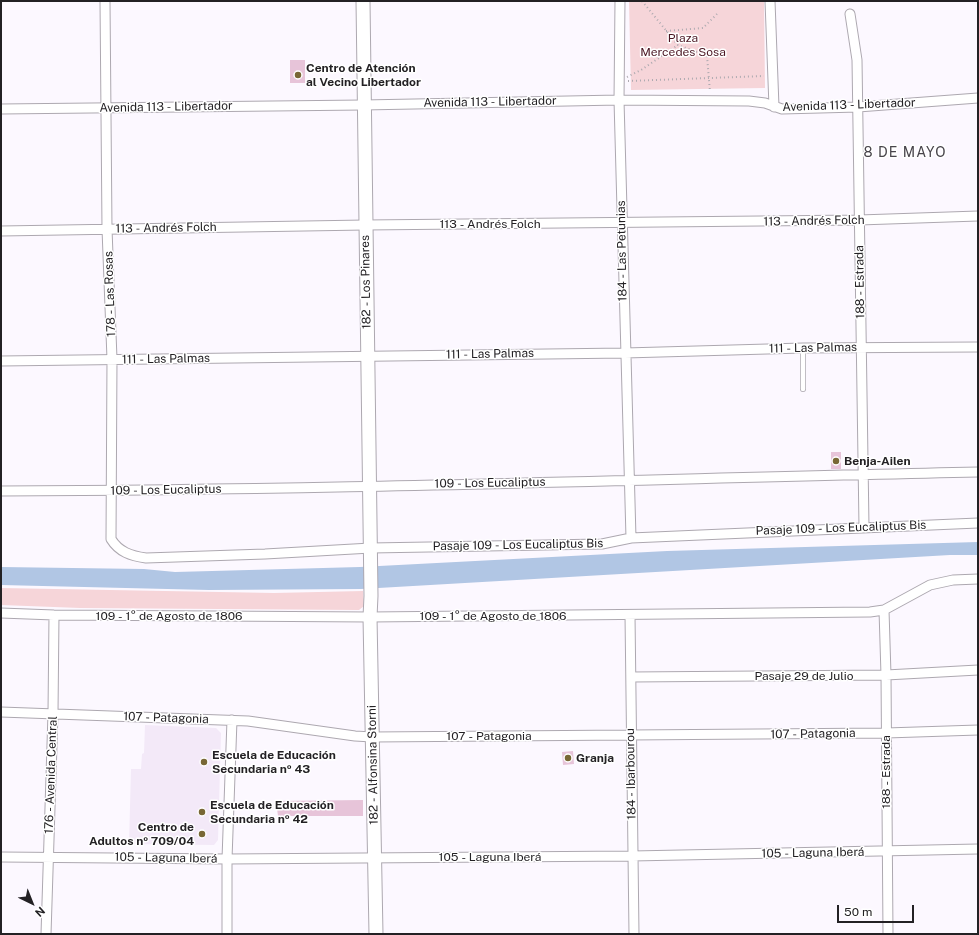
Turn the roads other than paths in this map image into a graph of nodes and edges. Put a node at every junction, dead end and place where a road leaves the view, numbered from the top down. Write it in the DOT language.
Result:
graph roads {
  1 [pos="105,1"];
  2 [pos="363,1"];
  3 [pos="620,1"];
  4 [pos="770,1"];
  5 [pos="850,14"];
  6 [pos="978,98"];
  7 [pos="619,100"];
  8 [pos="363,105"];
  9 [pos="774,107"];
  10 [pos="858,107"];
  11 [pos="106,108"];
  12 [pos="1,109"];
  13 [pos="978,216"];
  14 [pos="859,220"];
  15 [pos="622,223"];
  16 [pos="365,225"];
  17 [pos="108,229"];
  18 [pos="1,231"];
  19 [pos="861,347"];
  20 [pos="978,347"];
  21 [pos="803,348"];
  22 [pos="625,353"];
  23 [pos="367,355"];
  24 [pos="112,359"];
  25 [pos="1,361"];
  26 [pos="803,389"];
  27 [pos="978,472"];
  28 [pos="864,475"];
  29 [pos="628,480"];
  30 [pos="369,486"];
  31 [pos="1,491"];
  32 [pos="112,491"];
  33 [pos="978,523"];
  34 [pos="864,527"];
  35 [pos="631,538"];
  36 [pos="111,539"];
  37 [pos="370,548"];
  38 [pos="978,579"];
  39 [pos="371,596"];
  40 [pos="884,610"];
  41 [pos="1,613"];
  42 [pos="54,615"];
  43 [pos="630,615"];
  44 [pos="370,617"];
  45 [pos="978,670"];
  46 [pos="886,675"];
  47 [pos="631,677"];
  48 [pos="1,712"];
  49 [pos="53,713"];
  50 [pos="232,720"];
  51 [pos="978,730"];
  52 [pos="886,733"];
  53 [pos="631,736"];
  54 [pos="372,737"];
  55 [pos="978,849"];
  56 [pos="886,851"];
  57 [pos="48,856"];
  58 [pos="632,856"];
  59 [pos="1,857"];
  60 [pos="227,858"];
  61 [pos="375,858"];
  62 [pos="46,934"];
  63 [pos="227,934"];
  64 [pos="376,934"];
  65 [pos="634,934"];
  66 [pos="888,934"];
  1 -- 11 [label="street, 178 - Las Rosas"];
  2 -- 8 [label="street, 182 - Los Pinares"];
  3 -- 7 [label="street, 184 - Las Petunias"];
  4 -- 9 [label="street"];
  5 -- 10 [label="street, 188 - Estrada"];
  6 -- 10 [label="street, Avenida 113 - Libertador"];
  7 -- 8 [label="street, Avenida 113 - Libertador"];
  7 -- 9 [label="street, Avenida 113 - Libertador"];
  7 -- 15 [label="street, 184 - Las Petunias"];
  8 -- 11 [label="street, Avenida 113 - Libertador"];
  8 -- 16 [label="street, 182 - Los Pinares"];
  9 -- 10 [label="street, Avenida 113 - Libertador"];
  10 -- 14 [label="street, 188 - Estrada"];
  11 -- 12 [label="street, Avenida 113 - Libertador"];
  11 -- 17 [label="street, 178 - Las Rosas"];
  13 -- 14 [label="street, 113 - Andrés Folch"];
  14 -- 15 [label="street, 113 - Andrés Folch"];
  14 -- 19 [label="street, 188 - Estrada"];
  15 -- 16 [label="street, 113 - Andrés Folch"];
  15 -- 22 [label="street, 184 - Las Petunias"];
  16 -- 17 [label="street, 113 - Andrés Folch"];
  16 -- 23 [label="street, 182 - Los Pinares"];
  17 -- 18 [label="street, 113 - Andrés Folch"];
  17 -- 24 [label="street, 178 - Las Rosas"];
  19 -- 20 [label="street, 111 - Las Palmas"];
  19 -- 21 [label="street, 111 - Las Palmas"];
  19 -- 28 [label="street, 188 - Estrada"];
  21 -- 22 [label="street, 111 - Las Palmas"];
  21 -- 26 [label="lane"];
  22 -- 23 [label="street, 111 - Las Palmas"];
  22 -- 29 [label="street, 184 - Las Petunias"];
  23 -- 24 [label="street, 111 - Las Palmas"];
  23 -- 30 [label="street, 182 - Los Pinares"];
  24 -- 25 [label="street, 111 - Las Palmas"];
  24 -- 32 [label="street, 178 - Las Rosas"];
  27 -- 28 [label="street, 109 - Los Eucaliptus"];
  28 -- 29 [label="street, 109 - Los Eucaliptus"];
  28 -- 34 [label="street, 188 - Estrada"];
  29 -- 30 [label="street, 109 - Los Eucaliptus"];
  29 -- 35 [label="street, 184 - Las Petunias"];
  30 -- 32 [label="street, 109 - Los Eucaliptus"];
  30 -- 37 [label="street, 182 - Los Pinares"];
  31 -- 32 [label="street, 109 - Los Eucaliptus"];
  32 -- 36 [label="street, 178 - Las Rosas"];
  33 -- 34 [label="street, Pasaje 109 - Los Eucaliptus Bis"];
  34 -- 35 [label="street, Pasaje 109 - Los Eucaliptus Bis"];
  35 -- 37 [label="street, Pasaje 109 - Los Eucaliptus Bis"];
  36 -- 37 [label="street, Pasaje 109 - Los Eucaliptus Bis"];
  37 -- 39 [label="street, 182 - Los Pinares"];
  38 -- 40 [label="street, 109 - 1° de Agosto de 1806"];
  39 -- 44 [label="street, 182 - Alfonsina Storni"];
  40 -- 43 [label="street, 109 - 1° de Agosto de 1806"];
  40 -- 46 [label="street, 188 - Estrada"];
  41 -- 42 [label="street, 109 - 1° de Agosto de 1806"];
  42 -- 44 [label="street, 109 - 1° de Agosto de 1806"];
  42 -- 49 [label="street, 176 - Avenida Central"];
  43 -- 44 [label="street, 109 - 1° de Agosto de 1806"];
  43 -- 47 [label="street, 184 - Ibarbourou"];
  44 -- 54 [label="street, 182 - Alfonsina Storni"];
  45 -- 46 [label="street, Pasaje 29 de Julio"];
  46 -- 47 [label="street, Pasaje 29 de Julio"];
  46 -- 52 [label="street, 188 - Estrada"];
  47 -- 53 [label="street, 184 - Ibarbourou"];
  48 -- 49 [label="street, 107 - Patagonia"];
  49 -- 50 [label="street, 107 - Patagonia"];
  49 -- 57 [label="street, 176 - Avenida Central"];
  50 -- 54 [label="street, 107 - Patagonia"];
  50 -- 60 [label="street"];
  51 -- 52 [label="street, 107 - Patagonia"];
  52 -- 53 [label="street, 107 - Patagonia"];
  52 -- 56 [label="street, 188 - Estrada"];
  53 -- 54 [label="street, 107 - Patagonia"];
  53 -- 58 [label="street, 184 - Ibarbourou"];
  54 -- 61 [label="street, 182 - Alfonsina Storni"];
  55 -- 56 [label="street, 105 - Laguna Iberá"];
  56 -- 58 [label="street, 105 - Laguna Iberá"];
  56 -- 66 [label="street, 188 - Estrada"];
  57 -- 59 [label="street, 105 - Laguna Iberá"];
  57 -- 60 [label="street, 105 - Laguna Iberá"];
  57 -- 62 [label="street, 176 - Avenida Central"];
  58 -- 61 [label="street, 105 - Laguna Iberá"];
  58 -- 65 [label="street, 184 - Ibarbourou"];
  60 -- 61 [label="street, 105 - Laguna Iberá"];
  60 -- 63 [label="street"];
  61 -- 64 [label="street, 182 - Alfonsina Storni"];
}
